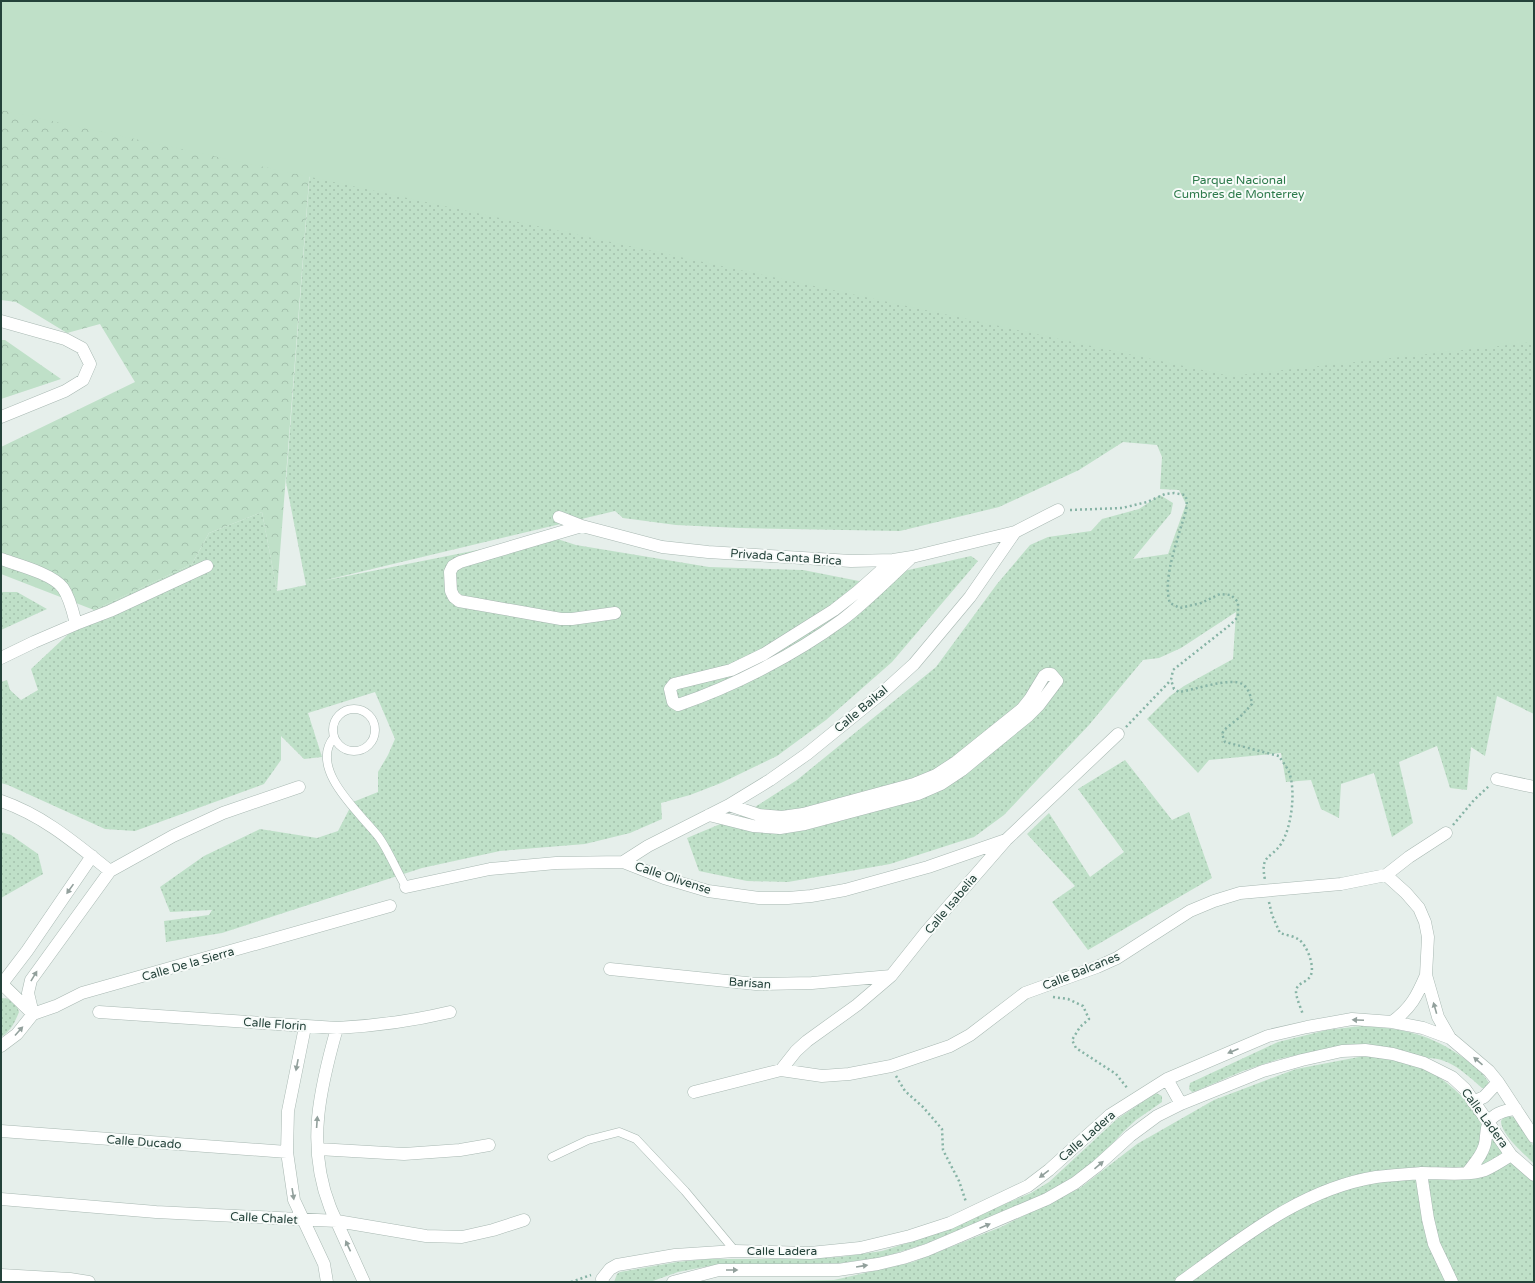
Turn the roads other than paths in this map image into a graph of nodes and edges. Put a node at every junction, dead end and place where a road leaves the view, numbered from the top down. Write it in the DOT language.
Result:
graph roads {
  1 [pos="1,321"];
  2 [pos="1,418"];
  3 [pos="1058,510"];
  4 [pos="559,517"];
  5 [pos="582,526"];
  6 [pos="1015,532"];
  7 [pos="912,557"];
  8 [pos="1,559"];
  9 [pos="893,560"];
  10 [pos="207,566"];
  11 [pos="614,613"];
  12 [pos="76,624"];
  13 [pos="1,658"];
  14 [pos="1118,734"];
  15 [pos="334,737"];
  16 [pos="1497,779"];
  17 [pos="299,787"];
  18 [pos="1534,787"];
  19 [pos="1,801"];
  20 [pos="729,805"];
  21 [pos="708,815"];
  22 [pos="1446,833"];
  23 [pos="1006,840"];
  24 [pos="92,856"];
  25 [pos="622,862"];
  26 [pos="110,871"];
  27 [pos="1386,875"];
  28 [pos="406,888"];
  29 [pos="390,906"];
  30 [pos="27,951"];
  31 [pos="43,963"];
  32 [pos="610,969"];
  33 [pos="1426,975"];
  34 [pos="891,976"];
  35 [pos="1,984"];
  36 [pos="99,1012"];
  37 [pos="450,1012"];
  38 [pos="33,1014"];
  39 [pos="1392,1022"];
  40 [pos="305,1027"];
  41 [pos="337,1028"];
  42 [pos="1450,1038"];
  43 [pos="1,1046"];
  44 [pos="781,1070"];
  45 [pos="1167,1079"];
  46 [pos="1498,1082"];
  47 [pos="694,1092"];
  48 [pos="1473,1102"];
  49 [pos="1181,1104"];
  50 [pos="1516,1109"];
  51 [pos="1489,1123"];
  52 [pos="1,1131"];
  53 [pos="1534,1137"];
  54 [pos="489,1146"];
  55 [pos="318,1149"];
  56 [pos="287,1152"];
  57 [pos="1511,1155"];
  58 [pos="552,1157"];
  59 [pos="1467,1172"];
  60 [pos="1421,1174"];
  61 [pos="1534,1176"];
  62 [pos="1,1199"];
  63 [pos="304,1220"];
  64 [pos="524,1220"];
  65 [pos="337,1221"];
  66 [pos="735,1251"];
  67 [pos="1,1275"];
  68 [pos="89,1282"];
  69 [pos="327,1282"];
  70 [pos="364,1282"];
  71 [pos="603,1282"];
  72 [pos="672,1282"];
  73 [pos="1181,1282"];
  74 [pos="1452,1282"];
  1 -- 2 [label="street"];
  3 -- 6 [label="street, Calle Baikal"];
  4 -- 5 [label="street, Privada Canta Brica"];
  5 -- 9 [label="street, Privada Canta Brica"];
  5 -- 11 [label="street"];
  6 -- 7 [label="street, Privada Canta Brica"];
  6 -- 20 [label="street, Calle Baikal"];
  7 -- 9 [label="street, Privada Canta Brica"];
  7 -- 9 [label="street"];
  8 -- 12 [label="street"];
  10 -- 12 [label="street"];
  12 -- 13 [label="street"];
  14 -- 23 [label="street, Calle Isabelia"];
  15 -- 15 [label="lane"];
  15 -- 28 [label="lane"];
  16 -- 18 [label="street"];
  17 -- 26 [label="street"];
  19 -- 24 [label="street"];
  20 -- 21 [label="street, Calle Baikal"];
  20 -- 21 [label="street"];
  21 -- 25 [label="street, Calle Baikal"];
  22 -- 27 [label="street"];
  23 -- 25 [label="street, Calle Olivense"];
  23 -- 34 [label="street, Calle Isabelia"];
  24 -- 26 [label="street"];
  24 -- 30 [label="street, one-way"];
  25 -- 28 [label="street, Calle Olivense"];
  26 -- 31 [label="street"];
  27 -- 33 [label="street"];
  27 -- 44 [label="street, Calle Balcanes"];
  29 -- 38 [label="street, Calle De la Sierra"];
  30 -- 31 [label="street"];
  30 -- 35 [label="street"];
  38 -- 31 [label="street, one-way"];
  32 -- 34 [label="street, Barisan"];
  33 -- 39 [label="street"];
  42 -- 33 [label="street, one-way"];
  34 -- 44 [label="street, Calle Isabelia"];
  35 -- 38 [label="street"];
  36 -- 40 [label="street, Calle Florin"];
  37 -- 41 [label="street, Calle Florin"];
  43 -- 38 [label="street, one-way"];
  39 -- 42 [label="street, Calle Ladera"];
  39 -- 45 [label="street, Calle Ladera, one-way"];
  40 -- 41 [label="street, Calle Florin"];
  40 -- 56 [label="street, one-way"];
  55 -- 41 [label="street, one-way"];
  46 -- 42 [label="street, Calle Ladera, one-way"];
  44 -- 47 [label="street"];
  45 -- 49 [label="street"];
  45 -- 66 [label="street, Calle Ladera, one-way"];
  46 -- 48 [label="street"];
  46 -- 50 [label="street, Calle Ladera"];
  48 -- 49 [label="street, Calle Ladera"];
  48 -- 51 [label="street, Calle Ladera"];
  72 -- 49 [label="street, Calle Ladera, one-way"];
  50 -- 51 [label="street"];
  50 -- 53 [label="street, Calle Ladera"];
  51 -- 57 [label="street, Calle Ladera"];
  51 -- 59 [label="street"];
  52 -- 56 [label="street, Calle Ducado"];
  54 -- 55 [label="street"];
  55 -- 65 [label="street"];
  56 -- 63 [label="street, one-way"];
  57 -- 59 [label="street"];
  57 -- 61 [label="street, Calle Ladera"];
  58 -- 66 [label="lane"];
  59 -- 60 [label="street"];
  60 -- 73 [label="street"];
  60 -- 74 [label="street"];
  62 -- 63 [label="street, Calle Chalet"];
  63 -- 65 [label="street, Calle Chalet"];
  63 -- 69 [label="street"];
  64 -- 65 [label="street, Calle Chalet"];
  70 -- 65 [label="street, one-way"];
  66 -- 71 [label="street, Calle Ladera"];
  67 -- 68 [label="street"];
}
